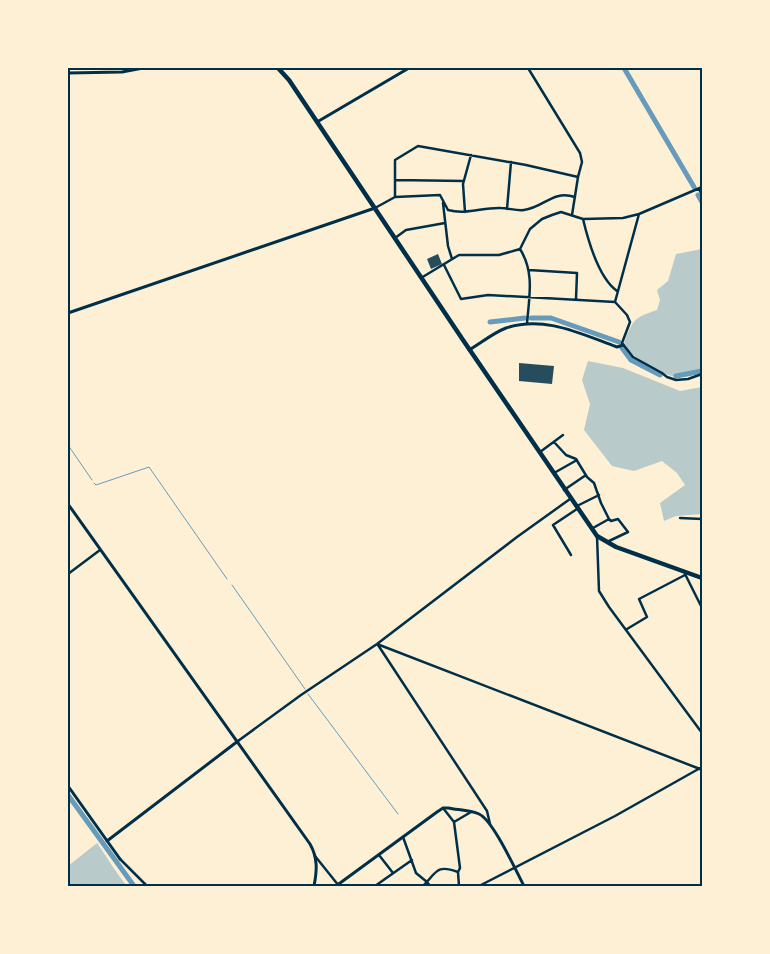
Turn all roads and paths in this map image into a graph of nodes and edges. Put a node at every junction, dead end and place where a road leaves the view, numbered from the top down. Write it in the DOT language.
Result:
graph roads {
  1 [pos="143,68"];
  2 [pos="278,68"];
  3 [pos="409,68"];
  4 [pos="528,68"];
  5 [pos="68,73"];
  6 [pos="317,122"];
  7 [pos="471,155"];
  8 [pos="511,162"];
  9 [pos="578,177"];
  10 [pos="395,180"];
  11 [pos="464,181"];
  12 [pos="701,188"];
  13 [pos="702,195"];
  14 [pos="395,197"];
  15 [pos="575,197"];
  16 [pos="443,202"];
  17 [pos="375,208"];
  18 [pos="507,209"];
  19 [pos="464,212"];
  20 [pos="639,214"];
  21 [pos="572,215"];
  22 [pos="583,218"];
  23 [pos="445,223"];
  24 [pos="395,238"];
  25 [pos="520,249"];
  26 [pos="452,260"];
  27 [pos="444,265"];
  28 [pos="529,270"];
  29 [pos="422,278"];
  30 [pos="617,291"];
  31 [pos="529,297"];
  32 [pos="576,300"];
  33 [pos="615,302"];
  34 [pos="68,313"];
  35 [pos="527,324"];
  36 [pos="623,345"];
  37 [pos="469,350"];
  38 [pos="702,374"];
  39 [pos="563,435"];
  40 [pos="554,442"];
  41 [pos="539,453"];
  42 [pos="577,460"];
  43 [pos="553,474"];
  44 [pos="586,475"];
  45 [pos="564,490"];
  46 [pos="599,495"];
  47 [pos="570,499"];
  48 [pos="68,504"];
  49 [pos="577,508"];
  50 [pos="680,518"];
  51 [pos="702,519"];
  52 [pos="609,520"];
  53 [pos="592,529"];
  54 [pos="597,536"];
  55 [pos="607,542"];
  56 [pos="100,550"];
  57 [pos="571,555"];
  58 [pos="684,573"];
  59 [pos="68,574"];
  60 [pos="702,578"];
  61 [pos="702,608"];
  62 [pos="627,629"];
  63 [pos="377,644"];
  64 [pos="702,733"];
  65 [pos="238,742"];
  66 [pos="701,768"];
  67 [pos="68,786"];
  68 [pos="444,808"];
  69 [pos="471,812"];
  70 [pos="454,822"];
  71 [pos="490,825"];
  72 [pos="403,837"];
  73 [pos="107,841"];
  74 [pos="315,855"];
  75 [pos="379,855"];
  76 [pos="120,859"];
  77 [pos="412,860"];
  78 [pos="514,868"];
  79 [pos="458,872"];
  80 [pos="393,873"];
  81 [pos="427,882"];
  82 [pos="147,886"];
  83 [pos="314,886"];
  84 [pos="337,886"];
  85 [pos="375,886"];
  86 [pos="423,886"];
  87 [pos="430,886"];
  88 [pos="459,886"];
  89 [pos="479,886"];
  90 [pos="524,886"];
  1 -- 5 [label="street"];
  2 -- 6 [label="main road"];
  3 -- 6 [label="street"];
  4 -- 9 [label="street"];
  6 -- 17 [label="main road"];
  7 -- 8 [label="street"];
  7 -- 10 [label="street"];
  7 -- 11 [label="street"];
  8 -- 9 [label="street"];
  8 -- 18 [label="street"];
  9 -- 15 [label="street"];
  10 -- 11 [label="street"];
  10 -- 14 [label="street"];
  11 -- 19 [label="street"];
  12 -- 13 [label="street"];
  12 -- 20 [label="street"];
  14 -- 16 [label="street"];
  14 -- 17 [label="street"];
  15 -- 18 [label="street"];
  15 -- 21 [label="street"];
  16 -- 19 [label="street"];
  16 -- 23 [label="street"];
  17 -- 24 [label="main road"];
  17 -- 34 [label="street"];
  18 -- 19 [label="street"];
  20 -- 22 [label="street"];
  20 -- 30 [label="street"];
  21 -- 22 [label="street"];
  21 -- 25 [label="street"];
  22 -- 30 [label="street"];
  23 -- 24 [label="street"];
  23 -- 26 [label="street"];
  24 -- 29 [label="main road"];
  25 -- 26 [label="street"];
  25 -- 28 [label="street"];
  26 -- 27 [label="street"];
  27 -- 29 [label="street"];
  27 -- 31 [label="street"];
  28 -- 31 [label="street"];
  28 -- 32 [label="street"];
  29 -- 37 [label="main road"];
  30 -- 33 [label="street"];
  31 -- 32 [label="street"];
  31 -- 35 [label="street"];
  32 -- 33 [label="street"];
  33 -- 36 [label="street"];
  35 -- 36 [label="street"];
  35 -- 37 [label="street"];
  36 -- 38 [label="street"];
  37 -- 41 [label="main road"];
  39 -- 40 [label="street"];
  40 -- 41 [label="street"];
  40 -- 42 [label="street"];
  41 -- 43 [label="main road"];
  42 -- 43 [label="street"];
  42 -- 44 [label="street"];
  43 -- 45 [label="main road"];
  44 -- 45 [label="street"];
  44 -- 46 [label="street"];
  45 -- 47 [label="main road"];
  46 -- 49 [label="street"];
  46 -- 52 [label="street"];
  47 -- 49 [label="main road"];
  47 -- 63 [label="street"];
  48 -- 56 [label="street"];
  49 -- 53 [label="main road"];
  49 -- 57 [label="street"];
  50 -- 51 [label="street"];
  52 -- 53 [label="street"];
  52 -- 55 [label="street"];
  53 -- 54 [label="main road"];
  54 -- 55 [label="main road"];
  54 -- 62 [label="street"];
  55 -- 58 [label="main road"];
  56 -- 59 [label="street"];
  56 -- 65 [label="street"];
  58 -- 60 [label="main road"];
  58 -- 61 [label="street"];
  58 -- 62 [label="street"];
  62 -- 64 [label="street"];
  63 -- 65 [label="street"];
  63 -- 66 [label="street"];
  63 -- 71 [label="street"];
  65 -- 73 [label="street"];
  65 -- 74 [label="street"];
  66 -- 78 [label="street"];
  67 -- 73 [label="street"];
  68 -- 69 [label="street"];
  68 -- 70 [label="street"];
  68 -- 72 [label="street"];
  69 -- 70 [label="street"];
  69 -- 71 [label="street"];
  70 -- 79 [label="street"];
  71 -- 78 [label="street"];
  72 -- 75 [label="street"];
  72 -- 77 [label="street"];
  73 -- 76 [label="street"];
  74 -- 83 [label="street"];
  74 -- 84 [label="street"];
  75 -- 80 [label="street"];
  75 -- 84 [label="street"];
  76 -- 82 [label="street"];
  77 -- 80 [label="street"];
  77 -- 81 [label="street"];
  78 -- 89 [label="street"];
  78 -- 90 [label="street"];
  79 -- 81 [label="street"];
  79 -- 88 [label="street"];
  80 -- 85 [label="street"];
  81 -- 86 [label="street"];
  81 -- 87 [label="street"];
}
